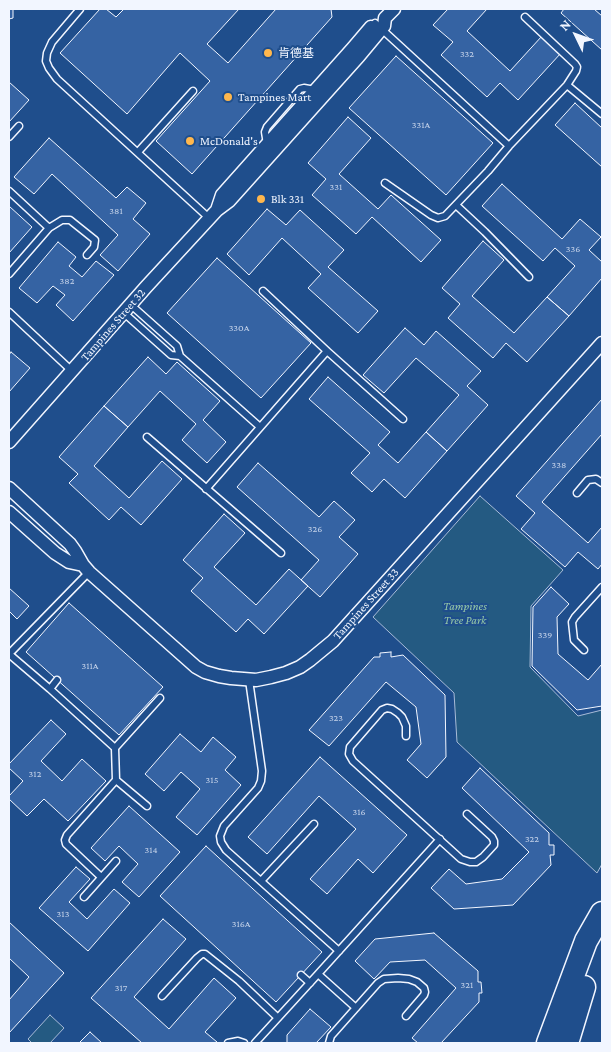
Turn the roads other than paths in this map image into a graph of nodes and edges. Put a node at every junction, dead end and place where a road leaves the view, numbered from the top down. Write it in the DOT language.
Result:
graph roads {
  1 [pos="80,9"];
  2 [pos="525,17"];
  3 [pos="384,20"];
  4 [pos="567,85"];
  5 [pos="193,91"];
  6 [pos="602,114"];
  7 [pos="19,126"];
  8 [pos="9,137"];
  9 [pos="509,146"];
  10 [pos="138,152"];
  11 [pos="385,182"];
  12 [pos="9,191"];
  13 [pos="456,205"];
  14 [pos="213,214"];
  15 [pos="49,228"];
  16 [pos="87,255"];
  17 [pos="9,274"];
  18 [pos="530,276"];
  19 [pos="263,291"];
  20 [pos="128,309"];
  21 [pos="9,312"];
  22 [pos="601,348"];
  23 [pos="327,351"];
  24 [pos="180,356"];
  25 [pos="72,370"];
  26 [pos="402,419"];
  27 [pos="260,427"];
  28 [pos="146,437"];
  29 [pos="9,442"];
  30 [pos="602,483"];
  31 [pos="9,488"];
  32 [pos="206,489"];
  33 [pos="577,492"];
  34 [pos="9,512"];
  35 [pos="281,553"];
  36 [pos="86,568"];
  37 [pos="602,587"];
  38 [pos="584,650"];
  39 [pos="9,654"];
  40 [pos="57,680"];
  41 [pos="249,680"];
  42 [pos="50,689"];
  43 [pos="160,698"];
  44 [pos="406,736"];
  45 [pos="115,748"];
  46 [pos="116,780"];
  47 [pos="147,806"];
  48 [pos="467,814"];
  49 [pos="314,824"];
  50 [pos="440,839"];
  51 [pos="116,861"];
  52 [pos="101,877"];
  53 [pos="261,881"];
  54 [pos="84,896"];
  55 [pos="602,913"];
  56 [pos="602,928"];
  57 [pos="339,951"];
  58 [pos="318,974"];
  59 [pos="301,975"];
  60 [pos="310,983"];
  61 [pos="162,996"];
  62 [pos="356,1008"];
  63 [pos="406,1016"];
  64 [pos="278,1018"];
  65 [pos="228,1043"];
  66 [pos="244,1043"];
  67 [pos="255,1043"];
  68 [pos="329,1043"];
  69 [pos="548,1043"];
  70 [pos="567,1043"];
  1 -- 10 [label="lane"];
  2 -- 4 [label="lane"];
  3 -- 9 [label="lane"];
  3 -- 14 [label="street, Tampines Street 32"];
  3 -- 14 [label="street, Tampines Street 32"];
  4 -- 6 [label="lane"];
  4 -- 9 [label="lane"];
  5 -- 10 [label="lane"];
  7 -- 8 [label="lane"];
  9 -- 13 [label="lane"];
  10 -- 14 [label="lane"];
  11 -- 13 [label="lane"];
  12 -- 15 [label="lane"];
  13 -- 18 [label="lane"];
  14 -- 20 [label="street, Tampines Street 32"];
  15 -- 16 [label="lane"];
  15 -- 17 [label="lane"];
  19 -- 23 [label="lane"];
  20 -- 24 [label="lane"];
  20 -- 24 [label="lane"];
  20 -- 25 [label="street, Tampines Street 32"];
  21 -- 25 [label="lane"];
  22 -- 41 [label="street, Tampines Street 33"];
  23 -- 26 [label="lane"];
  23 -- 27 [label="lane"];
  24 -- 27 [label="lane"];
  25 -- 29 [label="street, Tampines Street 32"];
  27 -- 32 [label="lane"];
  28 -- 32 [label="lane"];
  30 -- 33 [label="lane"];
  31 -- 36 [label="street, Tampines Street 33"];
  32 -- 35 [label="lane"];
  34 -- 36 [label="street, Tampines Street 33"];
  36 -- 39 [label="lane"];
  36 -- 41 [label="street, Tampines Street 33"];
  37 -- 38 [label="lane"];
  39 -- 42 [label="lane"];
  40 -- 42 [label="lane"];
  41 -- 53 [label="lane"];
  42 -- 45 [label="lane"];
  43 -- 45 [label="lane"];
  44 -- 50 [label="lane"];
  45 -- 46 [label="lane"];
  46 -- 47 [label="lane"];
  46 -- 52 [label="lane"];
  48 -- 50 [label="lane"];
  49 -- 53 [label="lane"];
  50 -- 57 [label="lane"];
  51 -- 52 [label="lane"];
  52 -- 54 [label="lane"];
  53 -- 57 [label="lane"];
  55 -- 69 [label="highway"];
  56 -- 70 [label="highway"];
  57 -- 58 [label="lane"];
  58 -- 60 [label="lane"];
  58 -- 62 [label="lane"];
  59 -- 60 [label="lane"];
  60 -- 64 [label="lane"];
  61 -- 64 [label="lane"];
  62 -- 63 [label="lane"];
  62 -- 68 [label="lane"];
  64 -- 67 [label="lane"];
  65 -- 66 [label="lane"];
}
